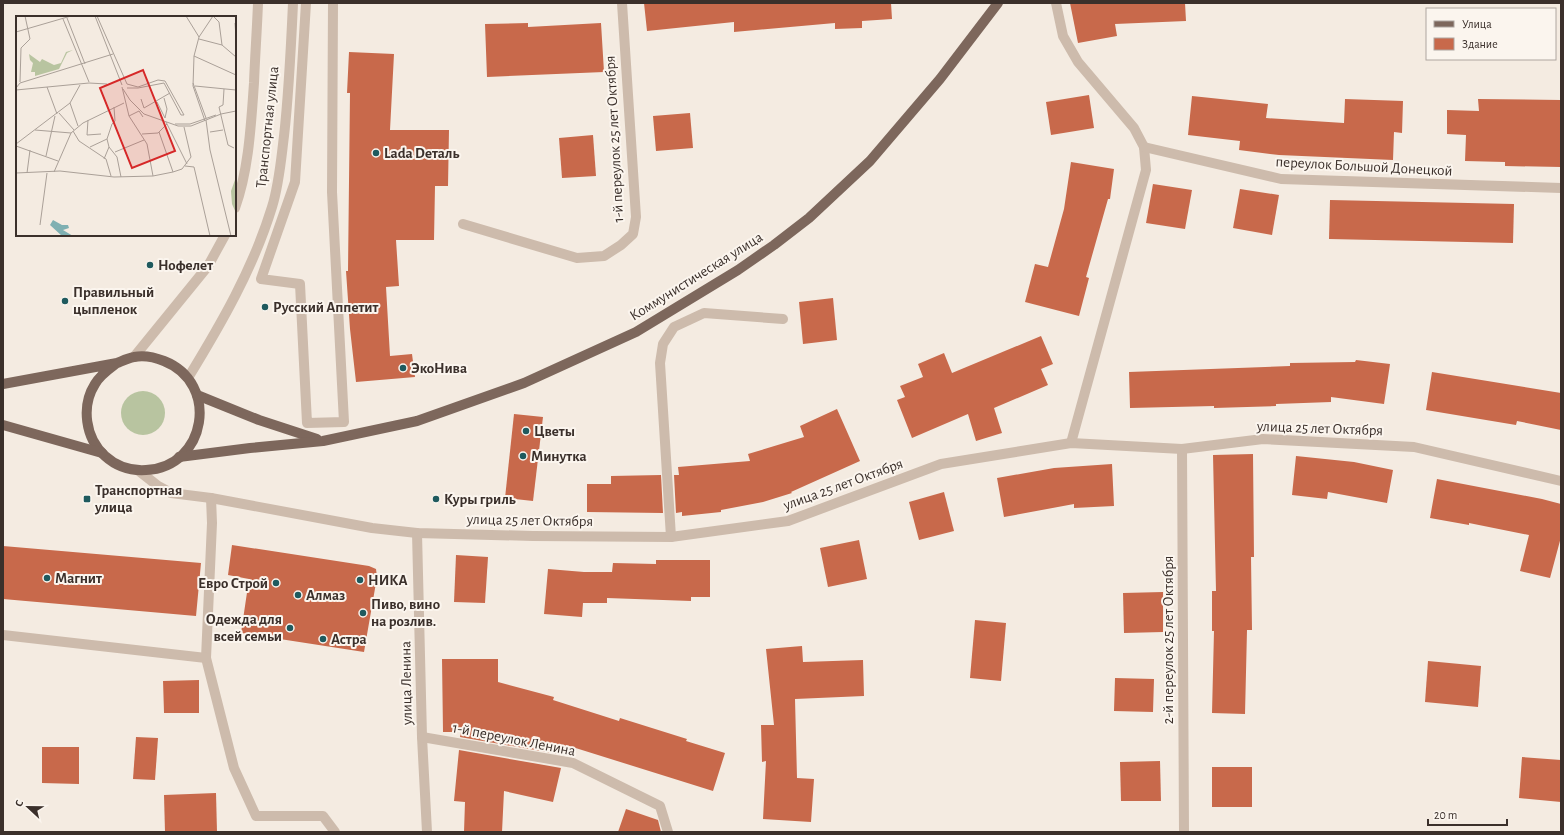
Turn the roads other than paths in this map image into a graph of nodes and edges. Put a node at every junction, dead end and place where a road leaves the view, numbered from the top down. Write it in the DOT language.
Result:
graph roads {
  1 [pos="258,3"];
  2 [pos="293,3"];
  3 [pos="306,3"];
  4 [pos="334,3"];
  5 [pos="622,3"];
  6 [pos="998,3"];
  7 [pos="1056,3"];
  8 [pos="1144,147"];
  9 [pos="1561,188"];
  10 [pos="236,206"];
  11 [pos="463,224"];
  12 [pos="224,236"];
  13 [pos="783,318"];
  14 [pos="134,357"];
  15 [pos="117,363"];
  16 [pos="188,378"];
  17 [pos="3,384"];
  18 [pos="197,395"];
  19 [pos="3,425"];
  20 [pos="323,441"];
  21 [pos="1071,443"];
  22 [pos="1182,448"];
  23 [pos="102,453"];
  24 [pos="179,458"];
  25 [pos="139,471"];
  26 [pos="1561,481"];
  27 [pos="211,498"];
  28 [pos="417,533"];
  29 [pos="671,537"];
  30 [pos="3,635"];
  31 [pos="206,658"];
  32 [pos="422,737"];
  33 [pos="335,832"];
  34 [pos="426,832"];
  35 [pos="668,832"];
  36 [pos="1184,832"];
  1 -- 10 [label="street, Транспортная улица"];
  2 -- 16 [label="street, Транспортная улица"];
  3 -- 4 [label="street"];
  5 -- 11 [label="street, 1-й переулок 25 лет Октября"];
  6 -- 20 [label="main road, Коммунистическая улица"];
  7 -- 8 [label="street"];
  8 -- 9 [label="street, переулок Большой Донецкой"];
  8 -- 21 [label="street"];
  12 -- 14 [label="street"];
  13 -- 29 [label="street"];
  14 -- 15 [label="main road"];
  14 -- 16 [label="main road"];
  15 -- 17 [label="main road"];
  15 -- 23 [label="main road"];
  16 -- 18 [label="main road"];
  18 -- 20 [label="main road"];
  18 -- 24 [label="main road"];
  19 -- 23 [label="main road"];
  20 -- 24 [label="main road, Коммунистическая улица"];
  21 -- 22 [label="street, улица 25 лет Октября"];
  21 -- 29 [label="street, улица 25 лет Октября"];
  22 -- 26 [label="street, улица 25 лет Октября"];
  22 -- 36 [label="street, 2-й переулок 25 лет Октября"];
  23 -- 25 [label="main road"];
  24 -- 25 [label="main road"];
  25 -- 27 [label="street, улица 25 лет Октября"];
  27 -- 28 [label="street, улица 25 лет Октября"];
  27 -- 31 [label="street"];
  28 -- 29 [label="street, улица 25 лет Октября"];
  28 -- 32 [label="street, улица Ленина"];
  30 -- 31 [label="street"];
  31 -- 33 [label="street"];
  32 -- 34 [label="street, улица Ленина"];
  32 -- 35 [label="street, 1-й переулок Ленина"];
}
